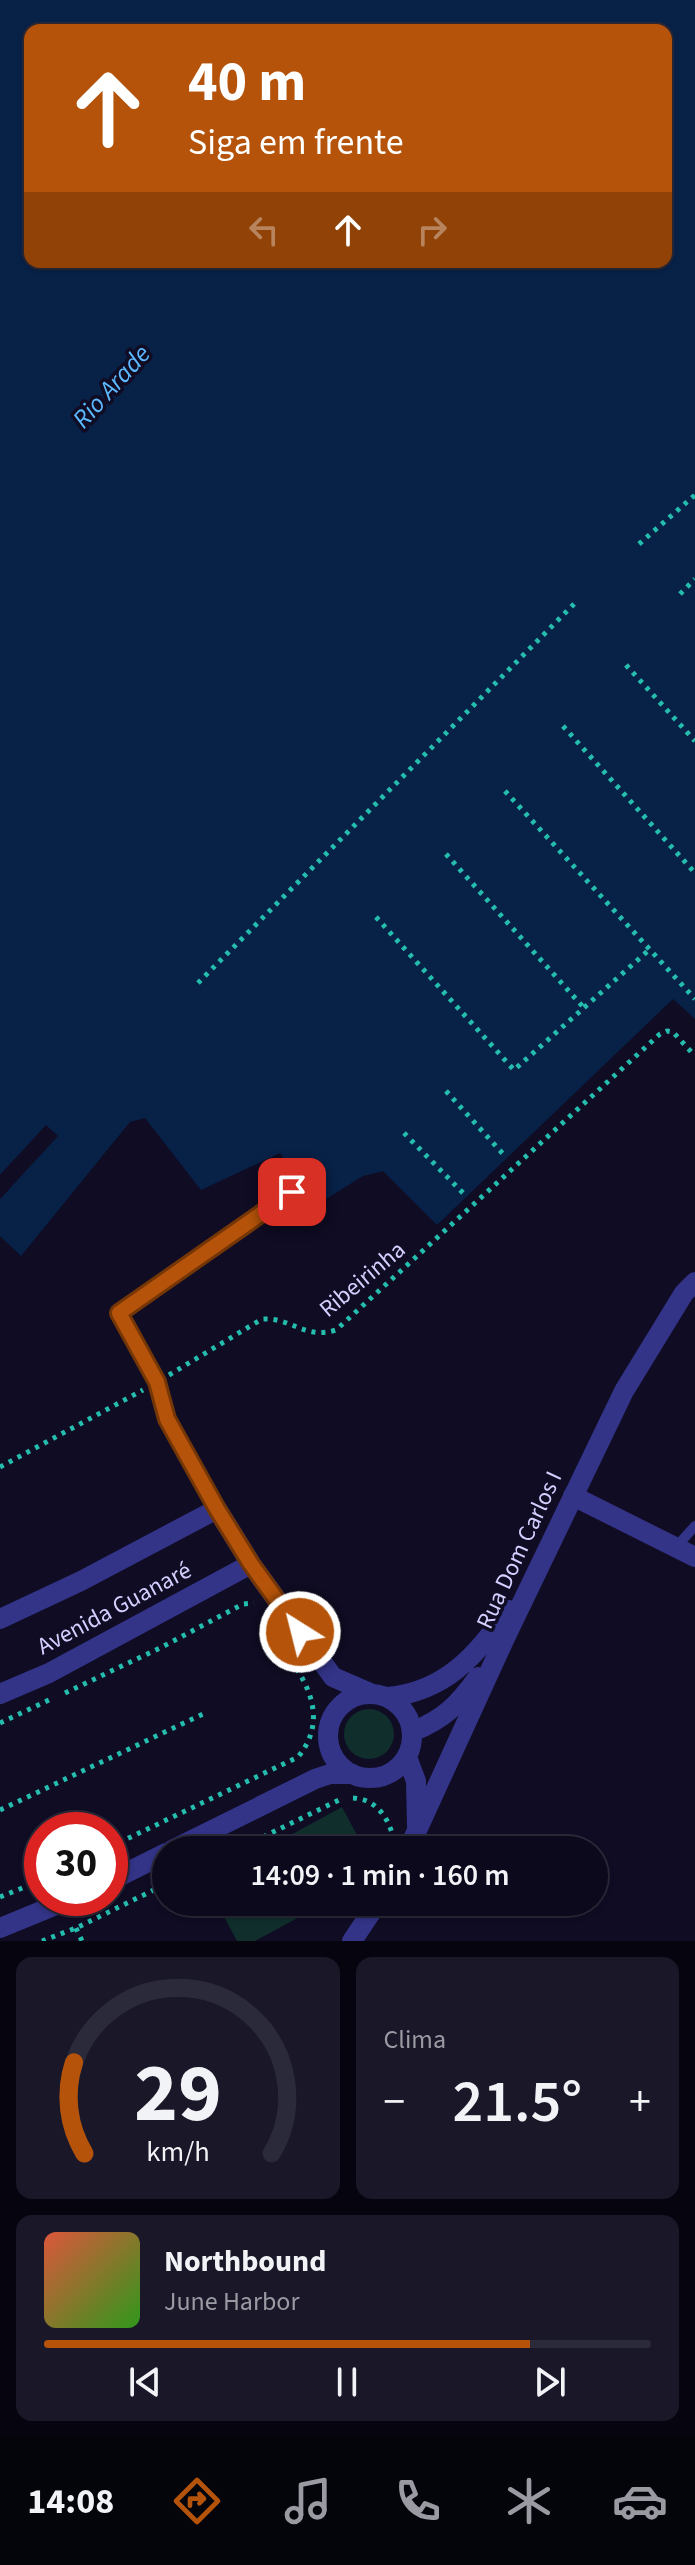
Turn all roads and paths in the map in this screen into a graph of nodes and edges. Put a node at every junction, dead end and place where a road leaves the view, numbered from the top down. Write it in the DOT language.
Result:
graph roads {
  1 [pos="695,495"];
  2 [pos="639,544"];
  3 [pos="694,583"];
  4 [pos="680,594"];
  5 [pos="576,602"];
  6 [pos="626,665"];
  7 [pos="563,726"];
  8 [pos="695,741"];
  9 [pos="505,791"];
  10 [pos="446,854"];
  11 [pos="695,873"];
  12 [pos="376,917"];
  13 [pos="650,949"];
  14 [pos="198,983"];
  15 [pos="695,999"];
  16 [pos="584,1008"];
  17 [pos="695,1056"];
  18 [pos="446,1091"];
  19 [pos="404,1133"];
  20 [pos="504,1155"];
  21 [pos="292,1192"];
  22 [pos="465,1195"];
  23 [pos="695,1282"];
  24 [pos="157,1382"];
  25 [pos="0,1467"];
  26 [pos="573,1496"];
  27 [pos="217,1509"];
  28 [pos="695,1526"];
  29 [pos="676,1547"];
  30 [pos="695,1557"];
  31 [pos="251,1564"];
  32 [pos="539,1568"];
  33 [pos="256,1603"];
  34 [pos="0,1619"];
  35 [pos="505,1638"];
  36 [pos="294,1664"];
  37 [pos="0,1694"];
  38 [pos="379,1695"];
  39 [pos="203,1714"];
  40 [pos="0,1723"];
  41 [pos="412,1732"];
  42 [pos="407,1757"];
  43 [pos="353,1774"];
  44 [pos="0,1810"];
  45 [pos="200,1836"];
  46 [pos="264,1836"];
  47 [pos="400,1836"];
  48 [pos="407,1836"];
  49 [pos="408,1836"];
  50 [pos="128,1838"];
  51 [pos="152,1860"];
  52 [pos="128,1872"];
  53 [pos="24,1887"];
  54 [pos="152,1891"];
  55 [pos="0,1897"];
  56 [pos="29,1916"];
  57 [pos="369,1916"];
  58 [pos="0,1928"];
  59 [pos="76,1928"];
  60 [pos="42,1941"];
  61 [pos="82,1941"];
  62 [pos="352,1941"];
  1 -- 2 [label="path"];
  3 -- 4 [label="path"];
  5 -- 14 [label="path"];
  6 -- 8 [label="path"];
  7 -- 11 [label="path"];
  9 -- 13 [label="path"];
  10 -- 16 [label="path"];
  12 -- 16 [label="path"];
  13 -- 15 [label="path"];
  13 -- 16 [label="path"];
  17 -- 24 [label="path, Ribeirinha"];
  18 -- 20 [label="path"];
  19 -- 22 [label="path"];
  21 -- 24 [label="lane"];
  23 -- 26 [label="street, Rua Dom Carlos I"];
  24 -- 25 [label="path, Ribeirinha"];
  24 -- 27 [label="lane"];
  26 -- 29 [label="street"];
  26 -- 32 [label="street, Rua Dom Carlos I"];
  27 -- 31 [label="street"];
  27 -- 34 [label="street"];
  28 -- 29 [label="lane"];
  29 -- 30 [label="street"];
  31 -- 37 [label="street, Avenida Guanaré"];
  31 -- 38 [label="street"];
  32 -- 35 [label="street, Rua Dom Carlos I"];
  32 -- 38 [label="street"];
  33 -- 40 [label="path"];
  35 -- 41 [label="street"];
  35 -- 49 [label="street, Rua Dom Carlos I"];
  36 -- 50 [label="path"];
  38 -- 41 [label="street"];
  38 -- 43 [label="street"];
  39 -- 44 [label="path"];
  41 -- 42 [label="street"];
  42 -- 43 [label="street"];
  42 -- 48 [label="street"];
  43 -- 45 [label="street"];
  46 -- 47 [label="path"];
  51 -- 52 [label="street"];
  53 -- 55 [label="path"];
  54 -- 59 [label="path"];
  56 -- 58 [label="street"];
  57 -- 62 [label="street"];
  59 -- 60 [label="path"];
  59 -- 61 [label="path"];
}
